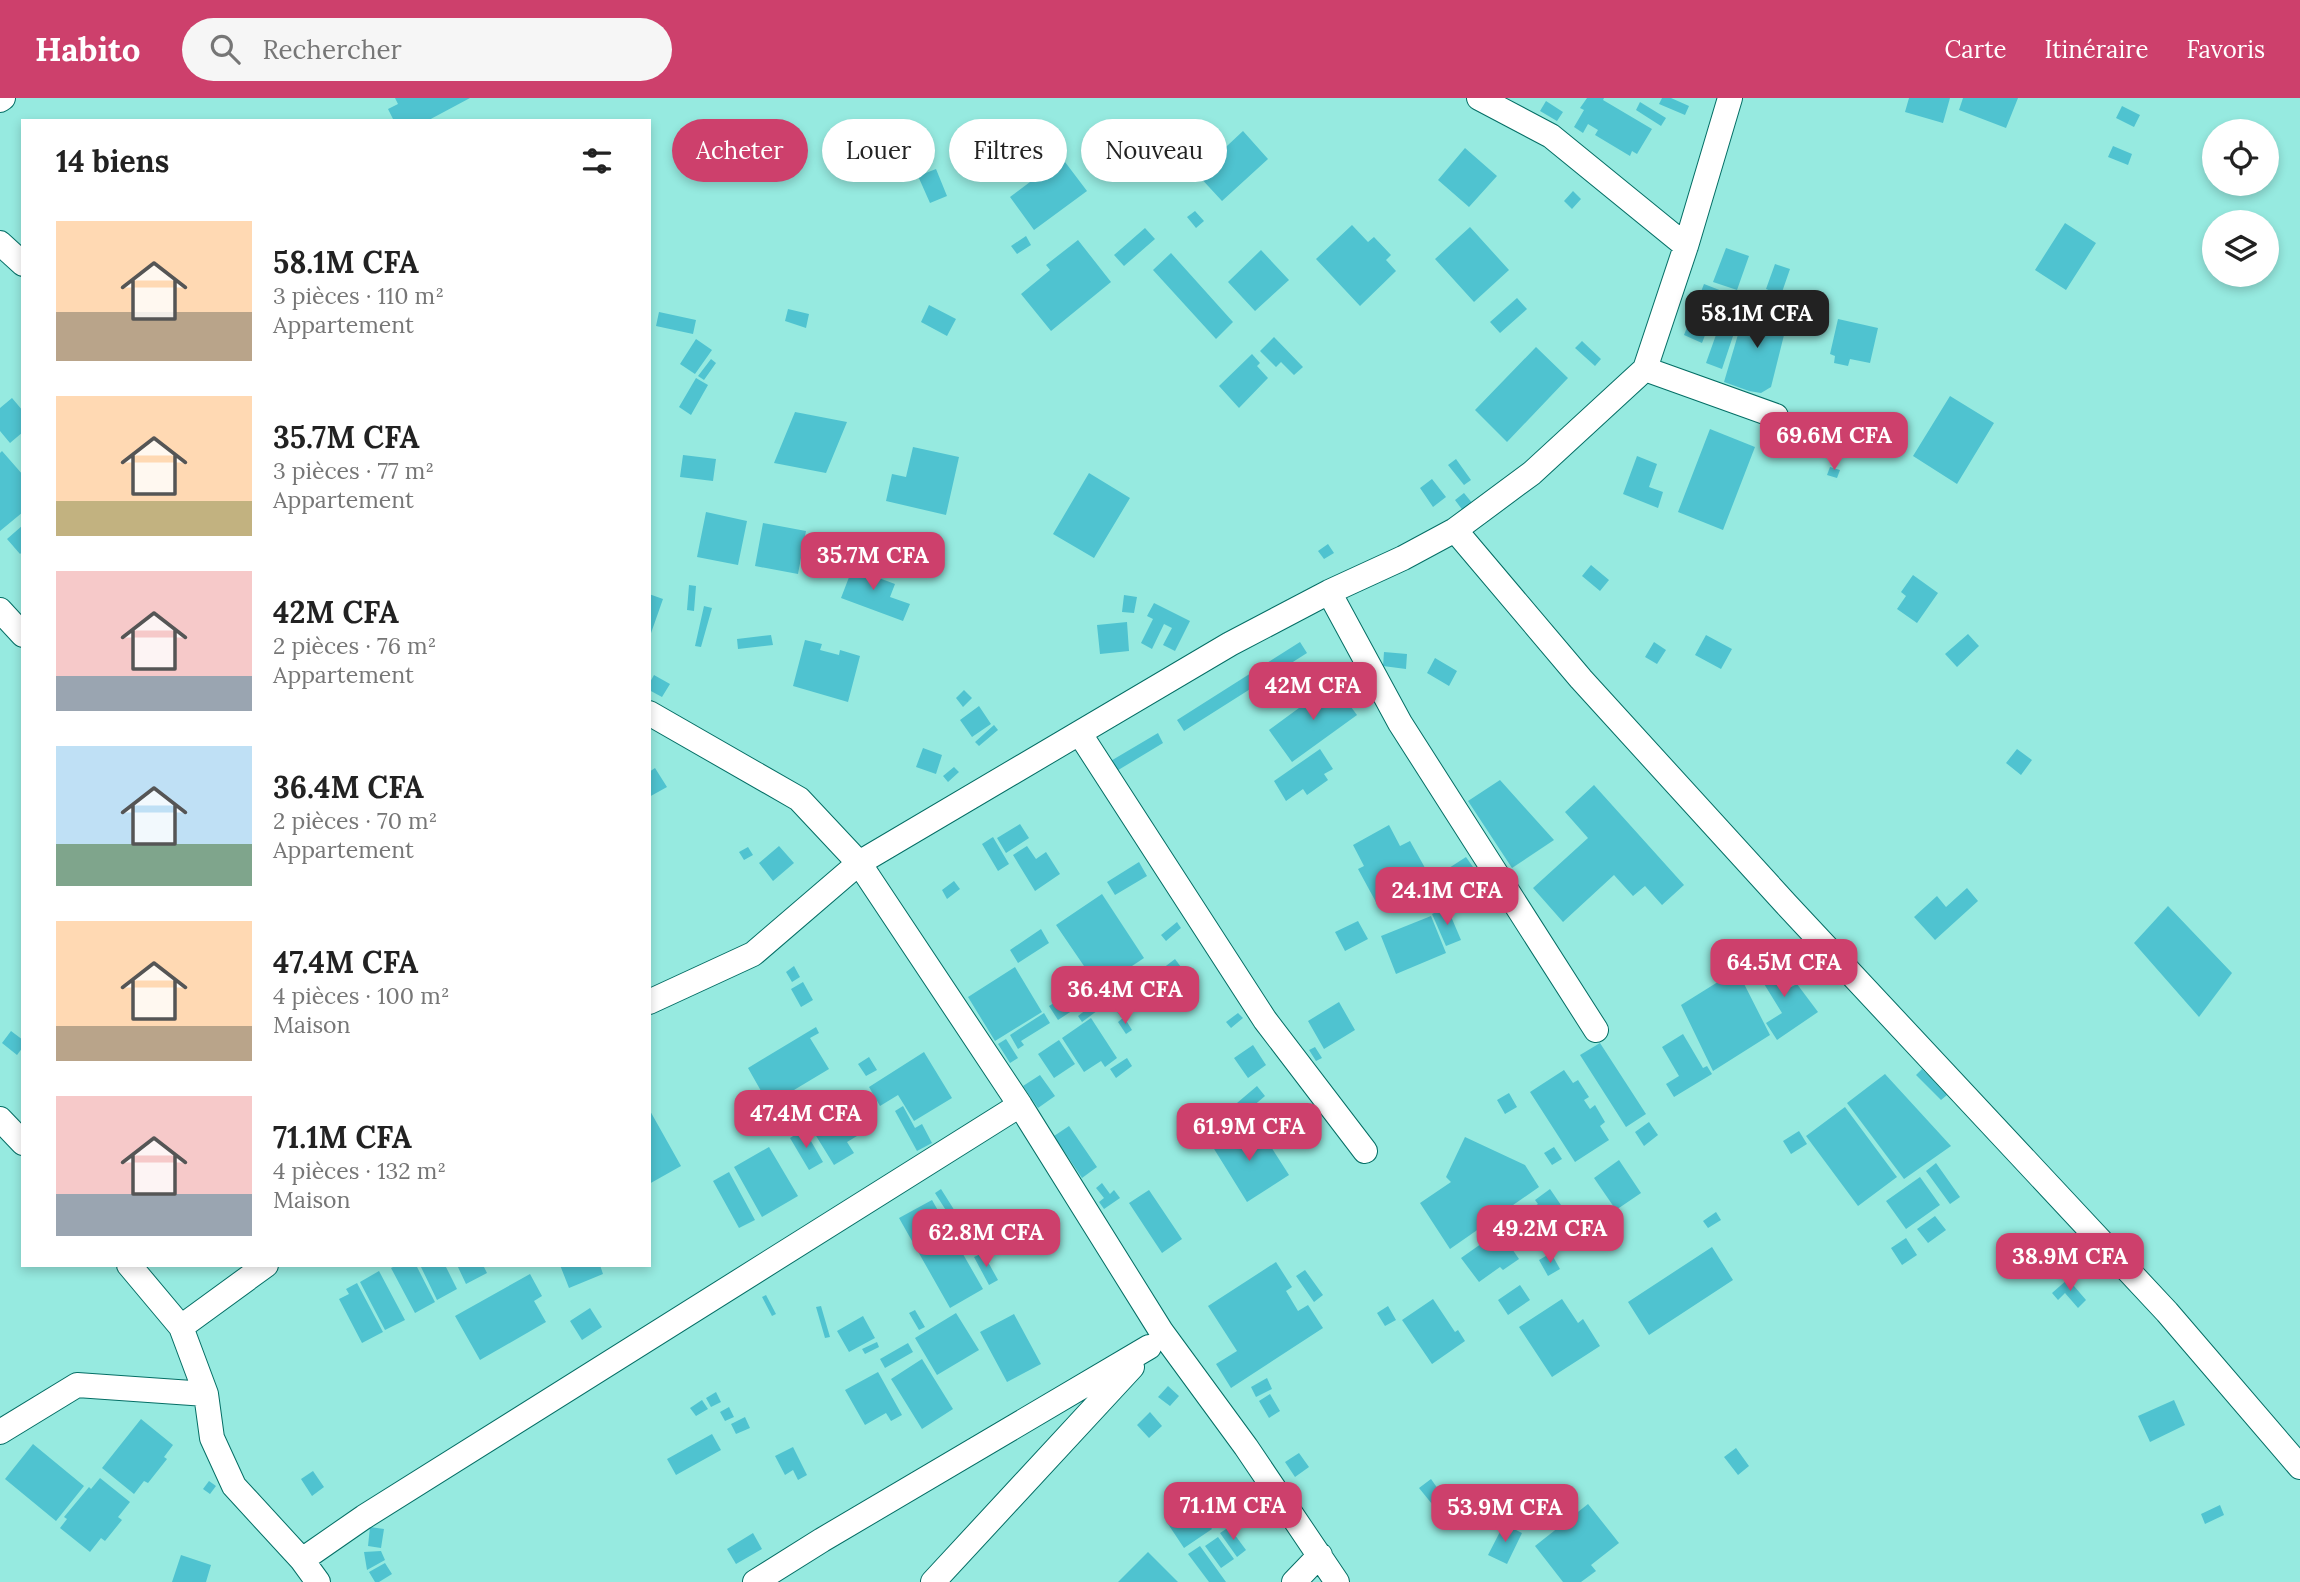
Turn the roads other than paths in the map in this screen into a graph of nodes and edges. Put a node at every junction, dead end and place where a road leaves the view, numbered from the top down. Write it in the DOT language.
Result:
graph roads {
  1 [pos="1479,98"];
  2 [pos="1730,98"];
  3 [pos="0,243"];
  4 [pos="1686,246"];
  5 [pos="21,262"];
  6 [pos="1645,369"];
  7 [pos="1776,416"];
  8 [pos="1455,530"];
  9 [pos="1329,592"];
  10 [pos="0,610"];
  11 [pos="21,633"];
  12 [pos="651,714"];
  13 [pos="1080,734"];
  14 [pos="859,863"];
  15 [pos="651,1001"];
  16 [pos="1596,1030"];
  17 [pos="1020,1105"];
  18 [pos="0,1119"];
  19 [pos="21,1141"];
  20 [pos="1365,1151"];
  21 [pos="131,1267"];
  22 [pos="263,1267"];
  23 [pos="181,1326"];
  24 [pos="1155,1339"];
  25 [pos="206,1394"];
  26 [pos="0,1432"];
  27 [pos="2300,1467"];
  28 [pos="1320,1555"];
  29 [pos="302,1560"];
  30 [pos="318,1582"];
  31 [pos="755,1582"];
  32 [pos="933,1582"];
  33 [pos="1294,1582"];
  34 [pos="1337,1582"];
  1 -- 4 [label="street"];
  2 -- 4 [label="street"];
  3 -- 5 [label="street"];
  4 -- 6 [label="street"];
  6 -- 7 [label="street"];
  6 -- 8 [label="street"];
  8 -- 9 [label="street"];
  8 -- 27 [label="street"];
  9 -- 13 [label="street"];
  9 -- 16 [label="street"];
  10 -- 11 [label="street"];
  12 -- 14 [label="street"];
  13 -- 14 [label="street"];
  13 -- 20 [label="street"];
  14 -- 15 [label="street"];
  14 -- 17 [label="street"];
  17 -- 24 [label="street"];
  17 -- 29 [label="street"];
  18 -- 19 [label="street"];
  21 -- 23 [label="street"];
  22 -- 23 [label="street"];
  23 -- 25 [label="street"];
  24 -- 28 [label="street"];
  24 -- 31 [label="street"];
  24 -- 32 [label="street"];
  25 -- 26 [label="street"];
  25 -- 29 [label="street"];
  28 -- 33 [label="street"];
  28 -- 34 [label="street"];
  29 -- 30 [label="street"];
}
